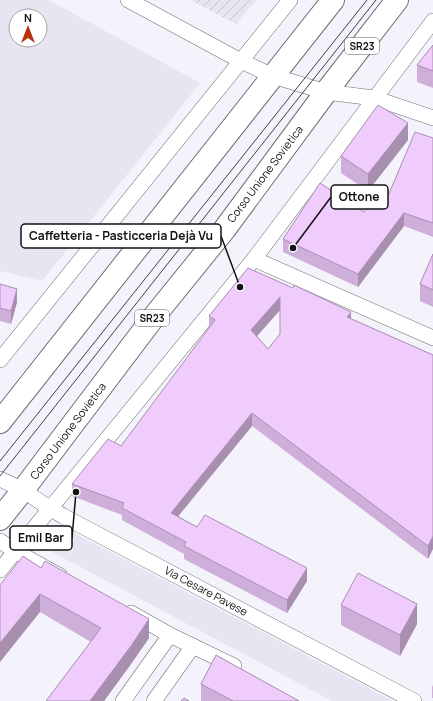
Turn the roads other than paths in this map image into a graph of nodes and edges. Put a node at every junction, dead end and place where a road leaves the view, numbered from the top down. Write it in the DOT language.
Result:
graph roads {
  1 [pos="128,0"];
  2 [pos="290,0"];
  3 [pos="333,0"];
  4 [pos="397,0"];
  5 [pos="433,21"];
  6 [pos="241,61"];
  7 [pos="272,76"];
  8 [pos="326,92"];
  9 [pos="374,98"];
  10 [pos="433,118"];
  11 [pos="254,259"];
  12 [pos="433,338"];
  13 [pos="0,360"];
  14 [pos="0,422"];
  15 [pos="0,479"];
  16 [pos="23,490"];
  17 [pos="49,508"];
  18 [pos="0,519"];
  19 [pos="0,541"];
  20 [pos="15,551"];
  21 [pos="0,570"];
  22 [pos="72,582"];
  23 [pos="121,608"];
  24 [pos="170,635"];
  25 [pos="193,646"];
  26 [pos="244,671"];
  27 [pos="122,701"];
  28 [pos="154,701"];
  29 [pos="414,701"];
  1 -- 6 [label="street"];
  2 -- 6 [label="street"];
  3 -- 7 [label="main road"];
  4 -- 8 [label="main road, Corso Unione Sovietica / SR23"];
  5 -- 9 [label="street"];
  6 -- 7 [label="street"];
  6 -- 13 [label="street"];
  7 -- 8 [label="street"];
  7 -- 14 [label="main road"];
  8 -- 9 [label="street"];
  8 -- 16 [label="main road, Corso Unione Sovietica / SR23"];
  9 -- 10 [label="street"];
  9 -- 11 [label="street"];
  11 -- 12 [label="street"];
  11 -- 17 [label="street"];
  15 -- 16 [label="street, Via Cesare Pavese"];
  16 -- 17 [label="street, Via Cesare Pavese"];
  16 -- 18 [label="main road, Corso Unione Sovietica / SR23"];
  17 -- 20 [label="street"];
  17 -- 29 [label="street, Via Cesare Pavese"];
  19 -- 20 [label="street"];
  20 -- 21 [label="street"];
  20 -- 22 [label="street"];
  23 -- 24 [label="street"];
  24 -- 25 [label="street"];
  24 -- 27 [label="street"];
  25 -- 26 [label="street"];
  25 -- 28 [label="street"];
}
